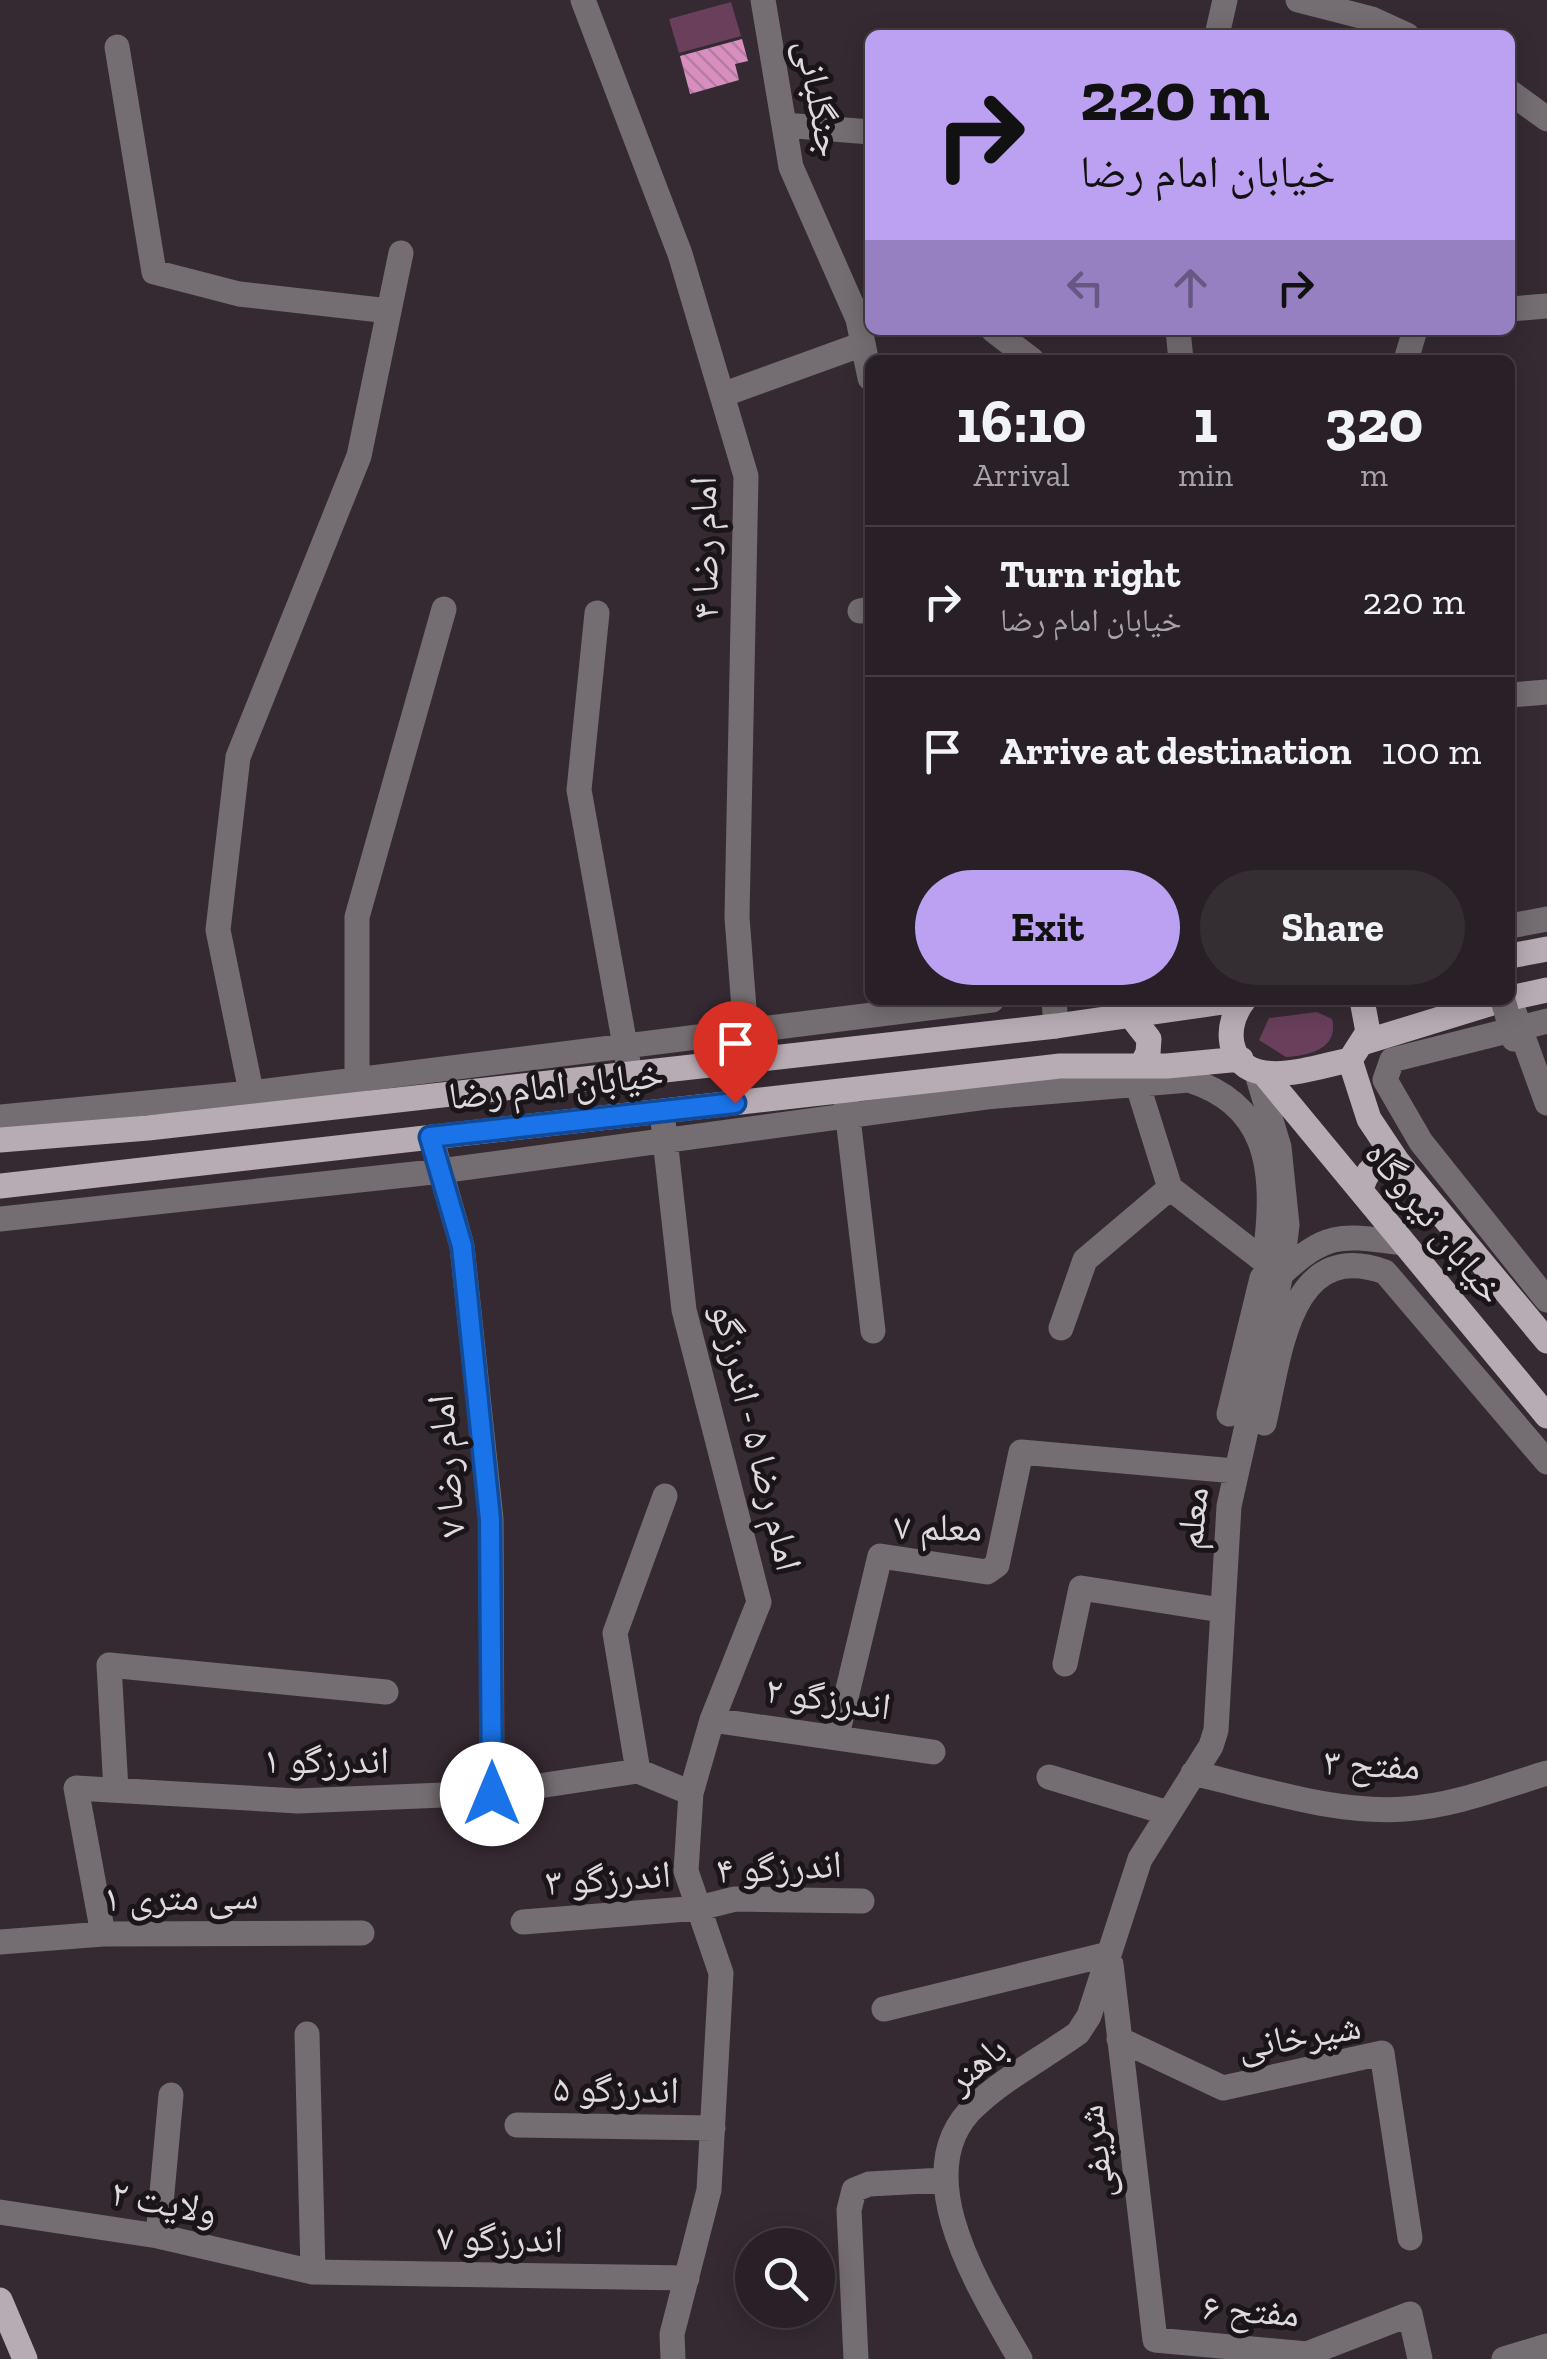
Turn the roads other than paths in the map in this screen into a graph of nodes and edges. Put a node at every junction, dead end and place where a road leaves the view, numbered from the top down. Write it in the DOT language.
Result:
graph roads {
  1 [pos="583,0"];
  2 [pos="763,0"];
  3 [pos="1225,0"];
  4 [pos="1298,0"];
  5 [pos="1218,30"];
  6 [pos="1397,30"];
  7 [pos="118,47"];
  8 [pos="1515,96"];
  9 [pos="1547,119"];
  10 [pos="784,125"];
  11 [pos="865,132"];
  12 [pos="402,253"];
  13 [pos="1547,306"];
  14 [pos="1515,309"];
  15 [pos="390,311"];
  16 [pos="1000,335"];
  17 [pos="863,344"];
  18 [pos="865,355"];
  19 [pos="1026,355"];
  20 [pos="722,395"];
  21 [pos="444,609"];
  22 [pos="597,613"];
  23 [pos="1547,692"];
  24 [pos="1515,695"];
  25 [pos="1547,919"];
  26 [pos="1515,925"];
  27 [pos="1547,949"];
  28 [pos="1515,955"];
  29 [pos="1547,990"];
  30 [pos="1515,997"];
  31 [pos="952,1005"];
  32 [pos="1203,1005"];
  33 [pos="1241,1005"];
  34 [pos="1364,1005"];
  35 [pos="1419,1005"];
  36 [pos="1487,1005"];
  37 [pos="1508,1005"];
  38 [pos="1055,1013"];
  39 [pos="1131,1016"];
  40 [pos="1442,1019"];
  41 [pos="1547,1021"];
  42 [pos="746,1031"];
  43 [pos="1516,1034"];
  44 [pos="625,1046"];
  45 [pos="1358,1051"];
  46 [pos="748,1060"];
  47 [pos="1254,1069"];
  48 [pos="1137,1072"];
  49 [pos="630,1074"];
  50 [pos="356,1092"];
  51 [pos="846,1103"];
  52 [pos="1547,1103"];
  53 [pos="254,1104"];
  54 [pos="662,1111"];
  55 [pos="0,1116"];
  56 [pos="430,1137"];
  57 [pos="665,1138"];
  58 [pos="0,1140"];
  59 [pos="1397,1160"];
  60 [pos="440,1171"];
  61 [pos="0,1186"];
  62 [pos="1170,1188"];
  63 [pos="1360,1191"];
  64 [pos="0,1219"];
  65 [pos="1267,1239"];
  66 [pos="1402,1243"];
  67 [pos="1272,1276"];
  68 [pos="1547,1300"];
  69 [pos="1061,1328"];
  70 [pos="873,1332"];
  71 [pos="1547,1342"];
  72 [pos="1229,1414"];
  73 [pos="1547,1416"];
  74 [pos="1264,1423"];
  75 [pos="1547,1462"];
  76 [pos="1235,1471"];
  77 [pos="665,1496"];
  78 [pos="1220,1610"];
  79 [pos="1065,1664"];
  80 [pos="386,1692"];
  81 [pos="712,1720"];
  82 [pos="837,1735"];
  83 [pos="933,1752"];
  84 [pos="638,1771"];
  85 [pos="1193,1772"];
  86 [pos="1547,1773"];
  87 [pos="1049,1777"];
  88 [pos="116,1790"];
  89 [pos="691,1793"];
  90 [pos="492,1794"];
  91 [pos="1168,1814"];
  92 [pos="862,1901"];
  93 [pos="699,1908"];
  94 [pos="523,1922"];
  95 [pos="362,1933"];
  96 [pos="102,1934"];
  97 [pos="0,1942"];
  98 [pos="1110,1954"];
  99 [pos="884,2009"];
  100 [pos="308,2034"];
  101 [pos="1120,2039"];
  102 [pos="171,2095"];
  103 [pos="518,2125"];
  104 [pos="713,2128"];
  105 [pos="944,2180"];
  106 [pos="0,2212"];
  107 [pos="158,2236"];
  108 [pos="1410,2238"];
  109 [pos="313,2272"];
  110 [pos="687,2278"];
  111 [pos="0,2300"];
  112 [pos="1155,2340"];
  113 [pos="1547,2346"];
  114 [pos="25,2359"];
  115 [pos="673,2359"];
  116 [pos="856,2359"];
  117 [pos="1020,2359"];
  118 [pos="1420,2359"];
  119 [pos="1504,2359"];
  1 -- 20 [label="street, امام رضا ۴"];
  2 -- 10 [label="street, جنگلبانی"];
  3 -- 5 [label="street"];
  4 -- 6 [label="street"];
  7 -- 15 [label="street"];
  8 -- 9 [label="street"];
  10 -- 11 [label="street"];
  10 -- 17 [label="street, جنگلبانی"];
  12 -- 15 [label="street"];
  13 -- 14 [label="street"];
  15 -- 53 [label="street"];
  16 -- 19 [label="street"];
  17 -- 18 [label="street, جنگلبانی"];
  17 -- 20 [label="street"];
  20 -- 42 [label="street, امام رضا ۴"];
  21 -- 50 [label="street"];
  22 -- 44 [label="street"];
  23 -- 24 [label="street"];
  25 -- 26 [label="street"];
  27 -- 28 [label="main road"];
  29 -- 30 [label="main road, خیابان امام رضا"];
  31 -- 42 [label="street"];
  32 -- 39 [label="main road, خیابان امام رضا"];
  33 -- 47 [label="main road"];
  34 -- 45 [label="main road, خیابان نیروگاه"];
  35 -- 40 [label="main road"];
  36 -- 40 [label="main road, خیابان امام رضا"];
  37 -- 43 [label="street, bridge"];
  38 -- 39 [label="main road, خیابان امام رضا"];
  38 -- 46 [label="main road, خیابان امام رضا"];
  39 -- 48 [label="main road"];
  40 -- 45 [label="main road, خیابان امام رضا"];
  41 -- 43 [label="street"];
  42 -- 44 [label="street"];
  42 -- 46 [label="street, امام رضا ۴"];
  43 -- 52 [label="street"];
  43 -- 68 [label="street"];
  44 -- 49 [label="street"];
  44 -- 50 [label="street"];
  45 -- 47 [label="main road, خیابان امام رضا"];
  45 -- 59 [label="main road, خیابان نیروگاه"];
  46 -- 49 [label="main road, خیابان امام رضا"];
  47 -- 48 [label="main road, خیابان امام رضا"];
  47 -- 63 [label="main road, خیابان نیروگاه"];
  47 -- 67 [label="street, معلم"];
  48 -- 51 [label="main road, خیابان امام رضا"];
  48 -- 62 [label="street"];
  48 -- 65 [label="street"];
  49 -- 50 [label="main road, خیابان امام رضا"];
  50 -- 53 [label="main road, خیابان امام رضا"];
  51 -- 54 [label="main road, خیابان امام رضا"];
  51 -- 57 [label="street"];
  51 -- 70 [label="street"];
  53 -- 55 [label="street"];
  53 -- 58 [label="main road, خیابان امام رضا"];
  54 -- 56 [label="main road, خیابان امام رضا"];
  54 -- 57 [label="street, امام رضا ۵ - اندرزگو"];
  56 -- 60 [label="street, امام رضا ۷"];
  56 -- 61 [label="main road, خیابان امام رضا"];
  57 -- 60 [label="street"];
  57 -- 81 [label="street, امام رضا ۵ - اندرزگو"];
  59 -- 63 [label="main road"];
  59 -- 71 [label="main road, خیابان نیروگاه"];
  60 -- 64 [label="street"];
  60 -- 90 [label="street, امام رضا ۷"];
  62 -- 67 [label="street"];
  62 -- 69 [label="street"];
  63 -- 66 [label="main road, خیابان نیروگاه"];
  66 -- 67 [label="street"];
  66 -- 73 [label="main road, خیابان نیروگاه"];
  67 -- 72 [label="street"];
  67 -- 76 [label="street, معلم"];
  74 -- 75 [label="street"];
  76 -- 78 [label="street, معلم"];
  76 -- 82 [label="street, معلم ۷"];
  77 -- 84 [label="street"];
  78 -- 79 [label="street"];
  78 -- 85 [label="street, معلم"];
  80 -- 88 [label="street"];
  81 -- 82 [label="street, اندرزگو ۲"];
  81 -- 89 [label="street, امام رضا ۵ - اندرزگو"];
  82 -- 83 [label="street, اندرزگو ۲"];
  84 -- 89 [label="street"];
  84 -- 90 [label="street, اندرزگو ۱"];
  85 -- 86 [label="street, مفتح ۳"];
  85 -- 91 [label="street, معلم"];
  87 -- 91 [label="street"];
  88 -- 90 [label="street, اندرزگو ۱"];
  88 -- 96 [label="street, اندرزگو ۱"];
  89 -- 93 [label="street, امام رضا ۵ - اندرزگو"];
  91 -- 98 [label="street, معلم"];
  92 -- 93 [label="street, اندرزگو ۴"];
  93 -- 94 [label="street, اندرزگو ۳"];
  93 -- 104 [label="street, امام رضا ۵ - اندرزگو"];
  95 -- 96 [label="street, سی متری ۱"];
  96 -- 97 [label="street, سی متری ۱"];
  98 -- 99 [label="street"];
  98 -- 101 [label="street, شریفی"];
  98 -- 105 [label="street, باهنر"];
  100 -- 109 [label="street"];
  101 -- 108 [label="street, شیرخانی"];
  101 -- 112 [label="street, شریفی"];
  102 -- 107 [label="street"];
  103 -- 104 [label="street, اندرزگو ۵"];
  104 -- 110 [label="street, امام رضا ۵ - اندرزگو"];
  105 -- 116 [label="street"];
  105 -- 117 [label="street, باهنر"];
  106 -- 107 [label="street, ولایت ۲"];
  107 -- 109 [label="street, ولایت ۲"];
  109 -- 110 [label="street, اندرزگو ۷"];
  110 -- 115 [label="street, امام رضا ۵ - اندرزگو"];
  111 -- 114 [label="main road"];
  112 -- 118 [label="street, مفتح ۶"];
  113 -- 119 [label="street"];
}
